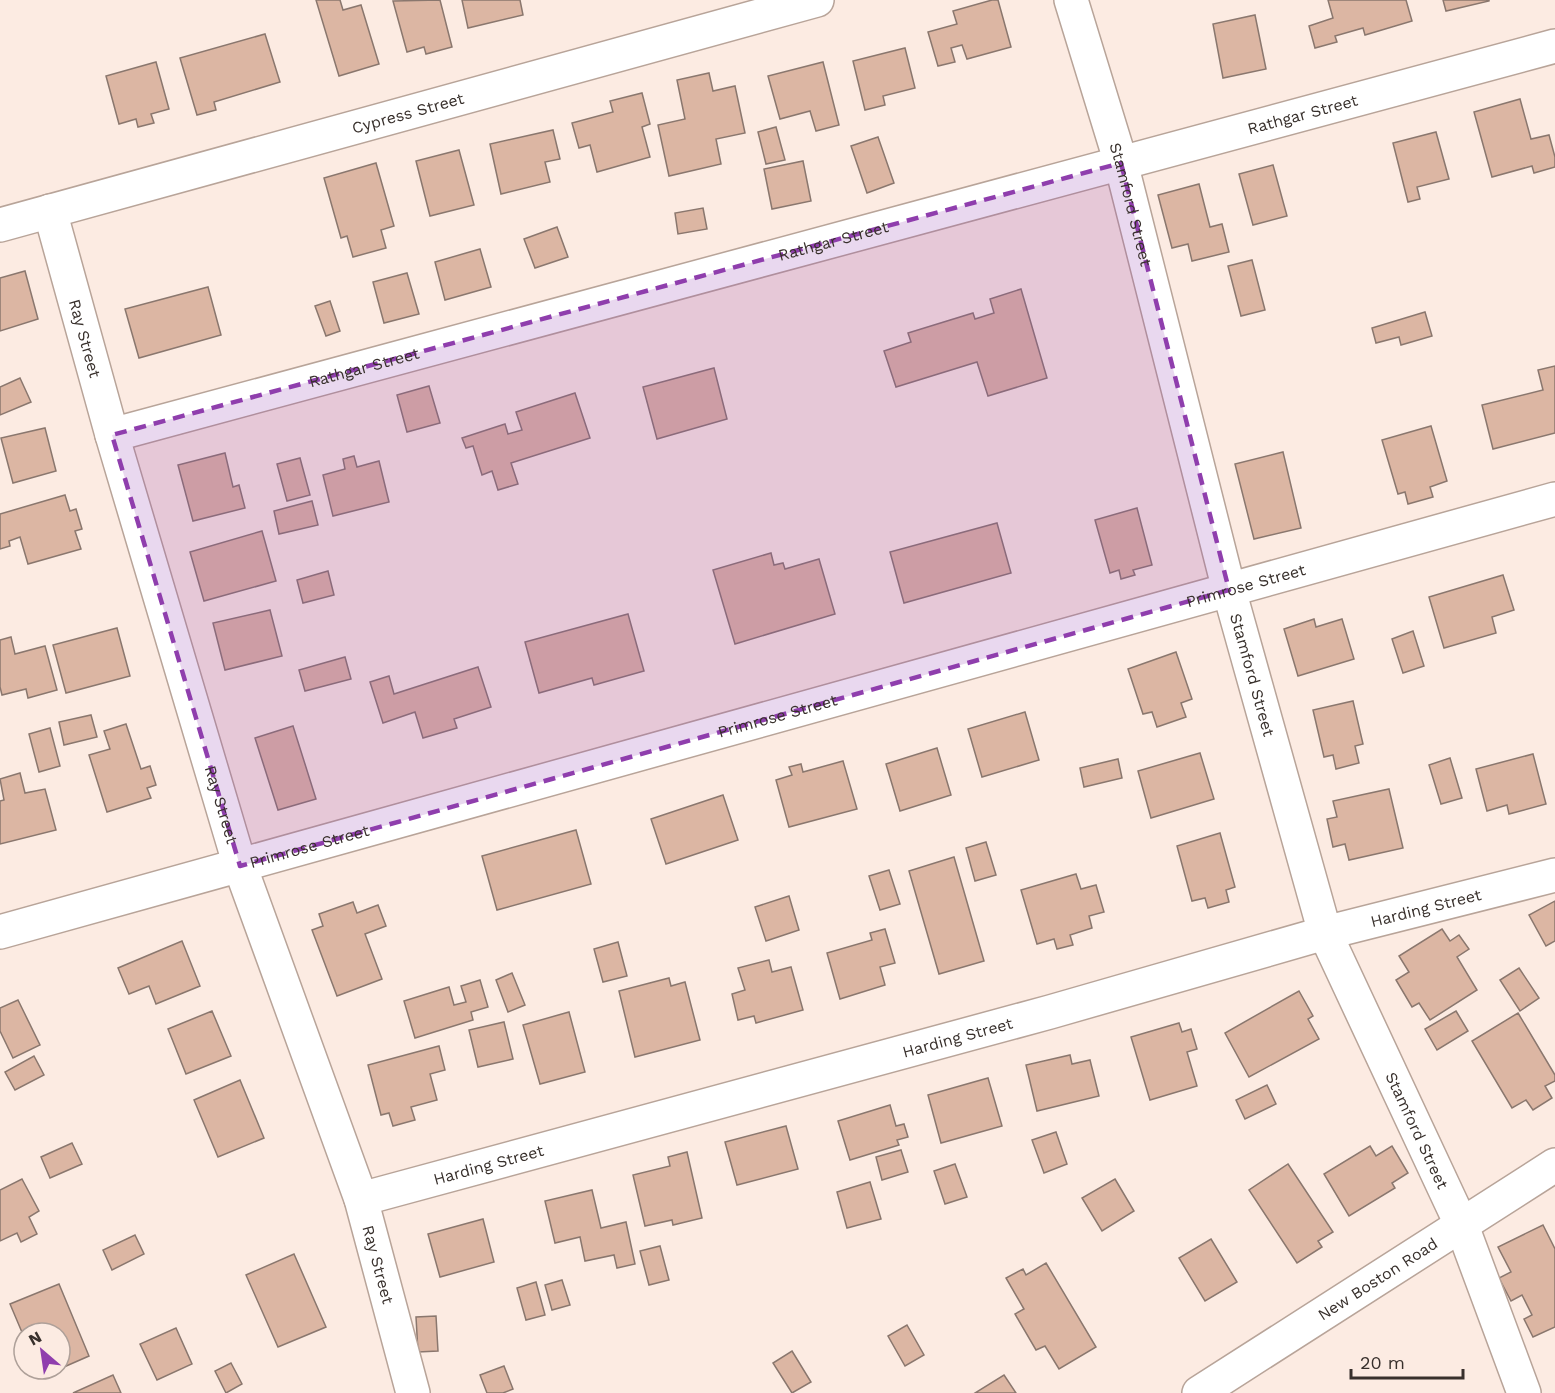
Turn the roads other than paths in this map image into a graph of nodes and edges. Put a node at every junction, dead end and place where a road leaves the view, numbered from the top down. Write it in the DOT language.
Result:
graph roads {
  1 [pos="817,0"];
  2 [pos="1071,0"];
  3 [pos="1555,46"];
  4 [pos="1121,163"];
  5 [pos="50,211"];
  6 [pos="0,225"];
  7 [pos="112,435"];
  8 [pos="1555,499"];
  9 [pos="1229,590"];
  10 [pos="240,866"];
  11 [pos="1555,875"];
  12 [pos="0,932"];
  13 [pos="1325,933"];
  14 [pos="1555,1165"];
  15 [pos="361,1199"];
  16 [pos="1462,1226"];
  17 [pos="413,1393"];
  18 [pos="1199,1393"];
  19 [pos="1524,1393"];
  1 -- 5 [label="street, Cypress Street"];
  2 -- 4 [label="street, Stamford Street"];
  3 -- 4 [label="street, Rathgar Street"];
  4 -- 7 [label="street, Rathgar Street"];
  4 -- 9 [label="street, Stamford Street"];
  5 -- 6 [label="street, Cypress Street"];
  5 -- 7 [label="street, Ray Street"];
  7 -- 10 [label="street, Ray Street"];
  8 -- 9 [label="street, Primrose Street"];
  9 -- 10 [label="street, Primrose Street"];
  9 -- 13 [label="street, Stamford Street"];
  10 -- 12 [label="street, Primrose Street"];
  10 -- 15 [label="street, Ray Street"];
  11 -- 13 [label="street, Harding Street"];
  13 -- 15 [label="street, Harding Street"];
  13 -- 16 [label="street, Stamford Street"];
  14 -- 16 [label="street, New Boston Road"];
  15 -- 17 [label="street, Ray Street"];
  16 -- 18 [label="street, New Boston Road"];
  16 -- 19 [label="street, Stamford Street"];
}
